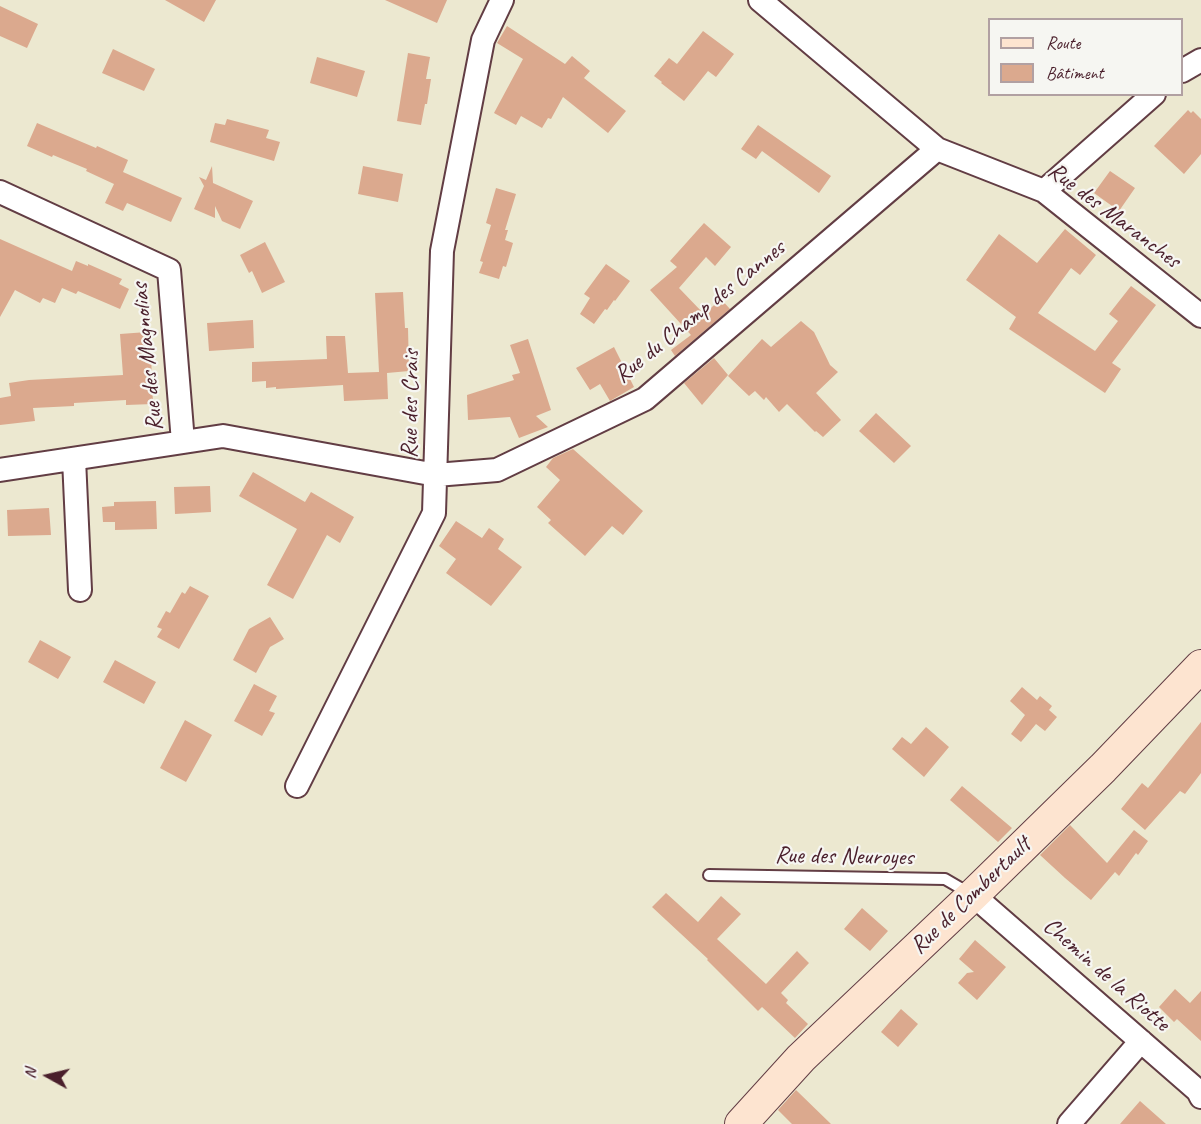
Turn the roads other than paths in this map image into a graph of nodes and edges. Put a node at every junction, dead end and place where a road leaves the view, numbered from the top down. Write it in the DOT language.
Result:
graph roads {
  1 [pos="501,0"];
  2 [pos="760,0"];
  3 [pos="1201,60"];
  4 [pos="1183,70"];
  5 [pos="1152,96"];
  6 [pos="937,149"];
  7 [pos="1044,191"];
  8 [pos="0,192"];
  9 [pos="1201,316"];
  10 [pos="183,442"];
  11 [pos="74,459"];
  12 [pos="0,470"];
  13 [pos="436,475"];
  14 [pos="80,590"];
  15 [pos="1201,666"];
  16 [pos="297,786"];
  17 [pos="709,875"];
  18 [pos="973,895"];
  19 [pos="1141,1041"];
  20 [pos="1201,1097"];
  21 [pos="741,1124"];
  22 [pos="1069,1124"];
  1 -- 13 [label="street, Rue des Crais"];
  2 -- 6 [label="street, Rue des Maranches"];
  3 -- 4 [label="street"];
  5 -- 7 [label="street"];
  6 -- 7 [label="street, Rue des Maranches"];
  6 -- 13 [label="street, Rue du Champ des Cannes"];
  7 -- 9 [label="street, Rue des Maranches"];
  8 -- 10 [label="street, Rue des Magnolias"];
  10 -- 11 [label="street, Rue des Magnolias"];
  10 -- 13 [label="street, Rue des Magnolias"];
  11 -- 12 [label="street, Rue des Magnolias"];
  11 -- 14 [label="street"];
  13 -- 16 [label="street, Rue des Crais"];
  15 -- 18 [label="street, Rue de Combertault"];
  17 -- 18 [label="lane, Rue des Neuroyes"];
  18 -- 19 [label="street, Chemin de la Riotte"];
  18 -- 21 [label="street, Rue de Combertault"];
  19 -- 20 [label="street, Chemin de la Riotte"];
  19 -- 22 [label="street"];
}
